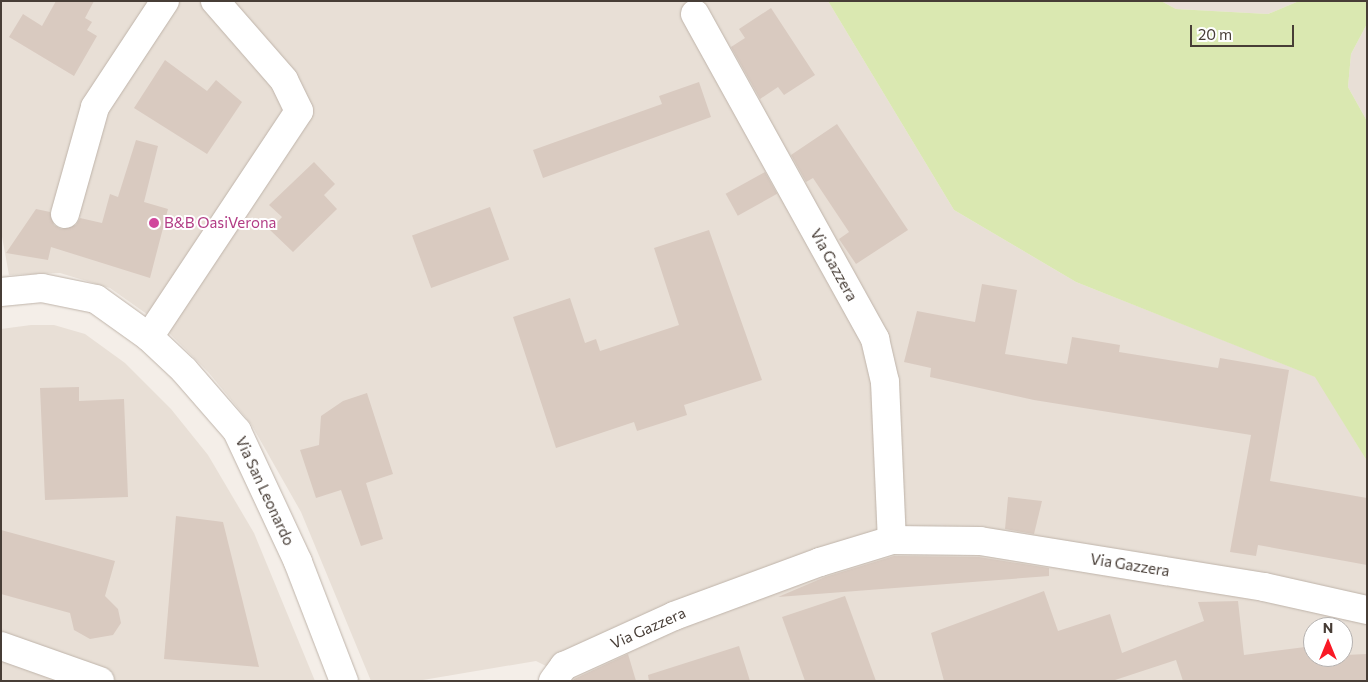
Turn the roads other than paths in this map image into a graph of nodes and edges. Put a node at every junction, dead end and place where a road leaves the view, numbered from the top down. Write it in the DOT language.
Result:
graph roads {
  1 [pos="165,1"];
  2 [pos="215,1"];
  3 [pos="696,14"];
  4 [pos="65,214"];
  5 [pos="1,292"];
  6 [pos="149,337"];
  7 [pos="892,540"];
  8 [pos="1367,610"];
  9 [pos="1,646"];
  10 [pos="59,674"];
  11 [pos="100,681"];
  12 [pos="344,681"];
  13 [pos="553,681"];
  1 -- 4 [label="street"];
  2 -- 6 [label="street"];
  3 -- 7 [label="street, Via Gazzera"];
  5 -- 6 [label="street, Via San Leonardo"];
  6 -- 12 [label="street, Via San Leonardo"];
  7 -- 8 [label="street, Via Gazzera"];
  7 -- 13 [label="street, Via Gazzera"];
  9 -- 10 [label="street"];
  10 -- 11 [label="street"];
}
